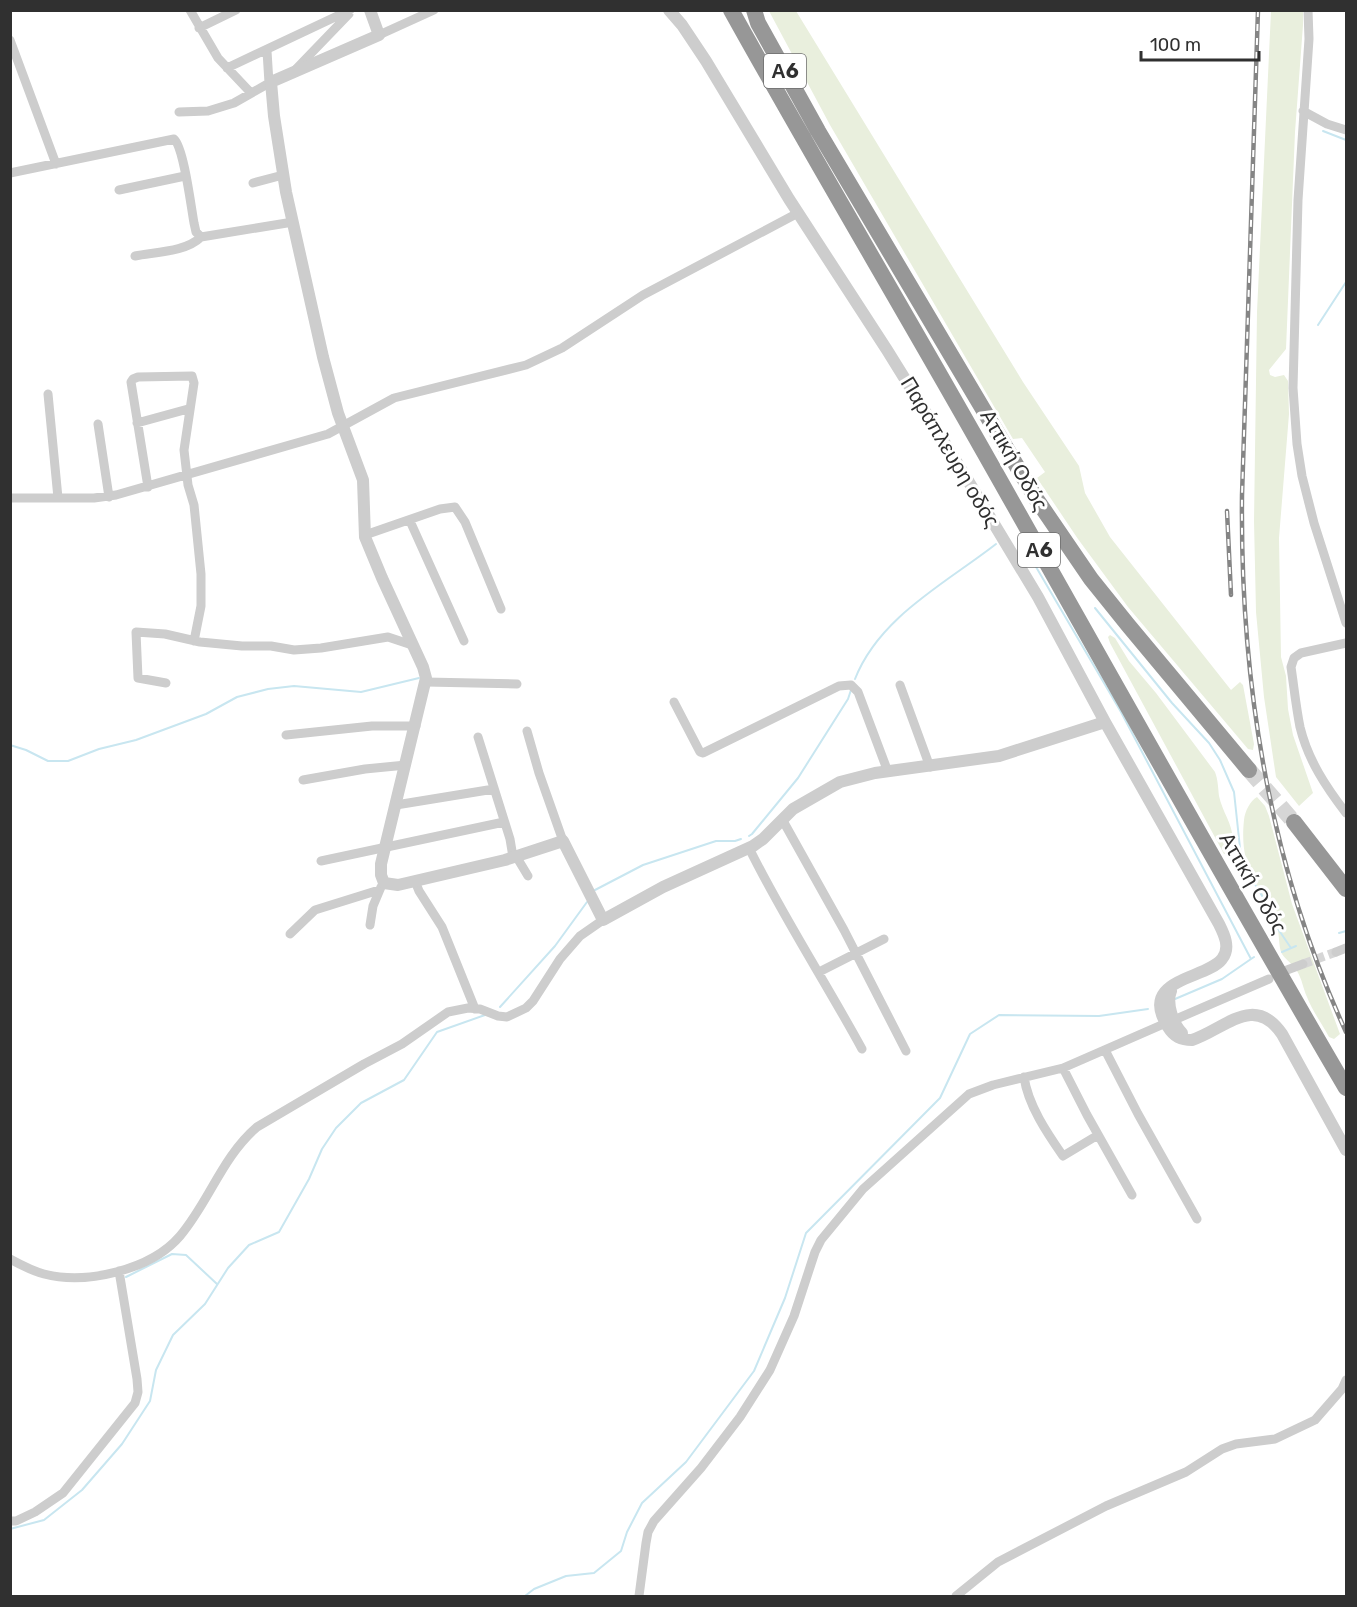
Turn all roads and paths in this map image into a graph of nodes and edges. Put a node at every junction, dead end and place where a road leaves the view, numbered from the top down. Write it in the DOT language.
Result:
graph roads {
  1 [pos="190,10"];
  2 [pos="236,10"];
  3 [pos="351,10"];
  4 [pos="370,10"];
  5 [pos="434,10"];
  6 [pos="669,10"];
  7 [pos="731,10"];
  8 [pos="754,10"];
  9 [pos="1308,10"];
  10 [pos="199,28"];
  11 [pos="379,35"];
  12 [pos="10,40"];
  13 [pos="267,51"];
  14 [pos="228,68"];
  15 [pos="292,73"];
  16 [pos="270,82"];
  17 [pos="251,93"];
  18 [pos="1303,111"];
  19 [pos="179,112"];
  20 [pos="1347,130"];
  21 [pos="56,164"];
  22 [pos="10,173"];
  23 [pos="283,175"];
  24 [pos="185,176"];
  25 [pos="253,183"];
  26 [pos="118,190"];
  27 [pos="798,213"];
  28 [pos="293,222"];
  29 [pos="201,237"];
  30 [pos="135,256"];
  31 [pos="48,394"];
  32 [pos="189,409"];
  33 [pos="137,423"];
  34 [pos="98,424"];
  35 [pos="344,426"];
  36 [pos="185,461"];
  37 [pos="199,472"];
  38 [pos="187,475"];
  39 [pos="148,487"];
  40 [pos="109,497"];
  41 [pos="10,498"];
  42 [pos="58,498"];
  43 [pos="410,521"];
  44 [pos="365,535"];
  45 [pos="501,609"];
  46 [pos="1347,623"];
  47 [pos="194,640"];
  48 [pos="464,641"];
  49 [pos="1347,644"];
  50 [pos="412,645"];
  51 [pos="426,682"];
  52 [pos="166,683"];
  53 [pos="517,684"];
  54 [pos="900,685"];
  55 [pos="674,702"];
  56 [pos="1104,722"];
  57 [pos="416,726"];
  58 [pos="527,731"];
  59 [pos="286,735"];
  60 [pos="478,737"];
  61 [pos="406,765"];
  62 [pos="930,767"];
  63 [pos="1249,770"];
  64 [pos="888,772"];
  65 [pos="303,780"];
  66 [pos="494,789"];
  67 [pos="396,805"];
  68 [pos="1347,813"];
  69 [pos="782,819"];
  70 [pos="504,822"];
  71 [pos="1294,822"];
  72 [pos="563,841"];
  73 [pos="385,848"];
  74 [pos="749,848"];
  75 [pos="515,857"];
  76 [pos="321,861"];
  77 [pos="528,876"];
  78 [pos="415,880"];
  79 [pos="382,886"];
  80 [pos="1347,889"];
  81 [pos="603,920"];
  82 [pos="370,925"];
  83 [pos="290,934"];
  84 [pos="884,939"];
  85 [pos="1347,948"];
  86 [pos="1336,951"];
  87 [pos="856,953"];
  88 [pos="1304,964"];
  89 [pos="1287,970"];
  90 [pos="819,972"];
  91 [pos="1269,979"];
  92 [pos="475,1009"];
  93 [pos="1170,1022"];
  94 [pos="862,1049"];
  95 [pos="1105,1050"];
  96 [pos="906,1051"];
  97 [pos="1064,1068"];
  98 [pos="1024,1077"];
  99 [pos="1347,1088"];
  100 [pos="1098,1135"];
  101 [pos="1347,1150"];
  102 [pos="1132,1195"];
  103 [pos="1197,1219"];
  104 [pos="10,1259"];
  105 [pos="119,1271"];
  106 [pos="1347,1380"];
  107 [pos="10,1521"];
  108 [pos="639,1596"];
  109 [pos="956,1596"];
  1 -- 10 [label="street"];
  2 -- 10 [label="street"];
  3 -- 13 [label="street"];
  3 -- 15 [label="street"];
  4 -- 11 [label="street"];
  5 -- 11 [label="street"];
  6 -- 27 [label="street, Παράπλευρη οδός"];
  7 -- 99 [label="highway, Αττική Οδός / Α6"];
  8 -- 63 [label="highway, Αττική Οδός / Α6"];
  9 -- 18 [label="street"];
  10 -- 14 [label="street"];
  11 -- 15 [label="street"];
  12 -- 21 [label="street"];
  13 -- 14 [label="street"];
  13 -- 16 [label="street"];
  14 -- 17 [label="street"];
  15 -- 16 [label="street"];
  16 -- 17 [label="street"];
  16 -- 23 [label="street"];
  17 -- 19 [label="street"];
  18 -- 20 [label="street"];
  18 -- 46 [label="street"];
  21 -- 22 [label="street"];
  21 -- 24 [label="street"];
  23 -- 25 [label="street"];
  23 -- 28 [label="street"];
  24 -- 26 [label="street"];
  24 -- 29 [label="street"];
  27 -- 35 [label="street"];
  27 -- 56 [label="street, Παράπλευρη οδός"];
  28 -- 29 [label="street"];
  28 -- 35 [label="street"];
  29 -- 30 [label="street"];
  31 -- 42 [label="street"];
  32 -- 33 [label="street"];
  32 -- 33 [label="street"];
  32 -- 36 [label="street"];
  33 -- 39 [label="street"];
  34 -- 40 [label="street"];
  35 -- 37 [label="street"];
  35 -- 44 [label="street"];
  36 -- 37 [label="street"];
  36 -- 38 [label="street"];
  37 -- 38 [label="street"];
  38 -- 39 [label="street"];
  38 -- 47 [label="street"];
  39 -- 40 [label="street"];
  40 -- 42 [label="street"];
  41 -- 42 [label="street"];
  43 -- 44 [label="street"];
  43 -- 45 [label="street"];
  43 -- 48 [label="street"];
  44 -- 50 [label="street"];
  47 -- 50 [label="street"];
  47 -- 52 [label="street"];
  49 -- 68 [label="street"];
  50 -- 51 [label="street"];
  51 -- 53 [label="street"];
  51 -- 57 [label="street"];
  54 -- 62 [label="street"];
  55 -- 64 [label="street"];
  56 -- 62 [label="street"];
  56 -- 93 [label="street, Παράπλευρη οδός"];
  57 -- 59 [label="street"];
  57 -- 61 [label="street"];
  58 -- 72 [label="street"];
  60 -- 66 [label="street"];
  61 -- 65 [label="street"];
  61 -- 67 [label="street"];
  62 -- 64 [label="street"];
  64 -- 69 [label="street"];
  66 -- 67 [label="street"];
  66 -- 70 [label="street"];
  67 -- 73 [label="street"];
  69 -- 74 [label="street"];
  69 -- 87 [label="street"];
  70 -- 73 [label="street"];
  70 -- 75 [label="street"];
  71 -- 80 [label="highway"];
  72 -- 75 [label="street"];
  72 -- 81 [label="street"];
  73 -- 76 [label="street"];
  73 -- 79 [label="street"];
  74 -- 81 [label="street"];
  74 -- 90 [label="street"];
  75 -- 77 [label="street"];
  75 -- 78 [label="street"];
  78 -- 79 [label="street"];
  78 -- 92 [label="street"];
  79 -- 82 [label="street"];
  79 -- 83 [label="street"];
  81 -- 92 [label="street"];
  84 -- 87 [label="street"];
  85 -- 86 [label="street"];
  87 -- 90 [label="street"];
  87 -- 96 [label="street"];
  88 -- 89 [label="street"];
  90 -- 94 [label="street"];
  91 -- 93 [label="street"];
  92 -- 105 [label="street"];
  93 -- 95 [label="street"];
  93 -- 101 [label="street"];
  95 -- 97 [label="street"];
  95 -- 103 [label="street"];
  97 -- 98 [label="street"];
  97 -- 100 [label="street"];
  98 -- 100 [label="street"];
  98 -- 108 [label="street"];
  100 -- 102 [label="street"];
  104 -- 105 [label="street"];
  105 -- 107 [label="street"];
  106 -- 109 [label="street"];
}
